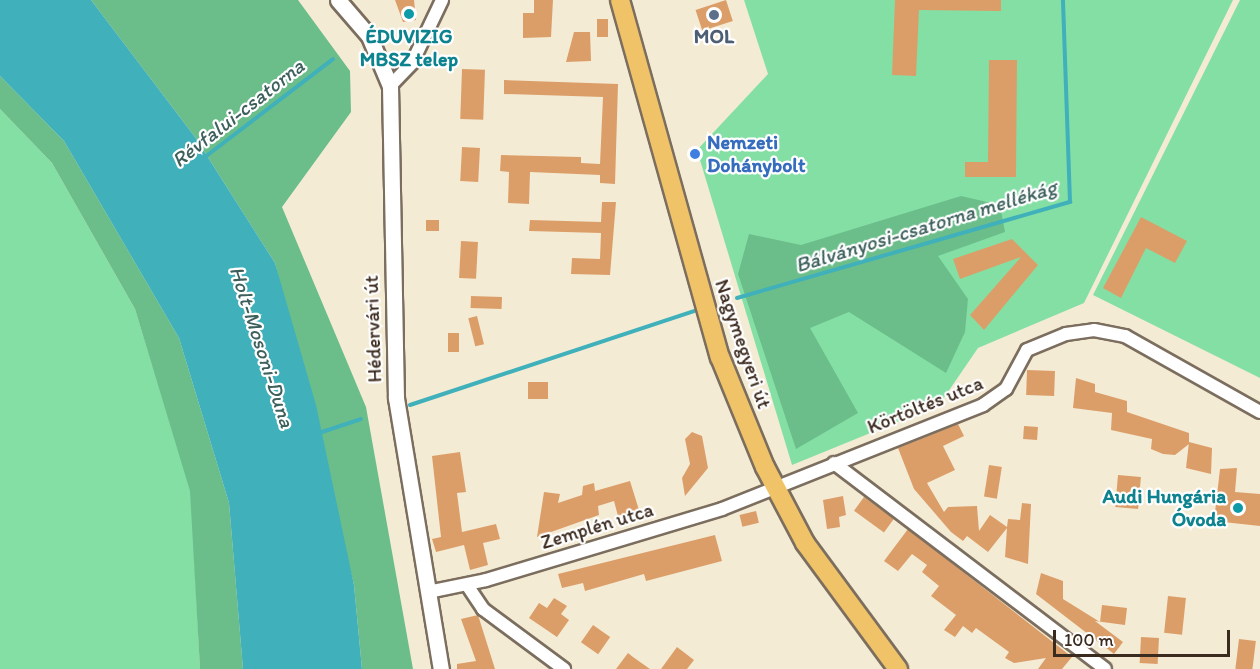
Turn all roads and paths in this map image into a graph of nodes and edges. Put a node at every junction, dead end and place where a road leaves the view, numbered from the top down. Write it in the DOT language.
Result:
graph roads {
  1 [pos="338,0"];
  2 [pos="441,0"];
  3 [pos="620,0"];
  4 [pos="390,86"];
  5 [pos="1260,412"];
  6 [pos="834,463"];
  7 [pos="775,486"];
  8 [pos="467,585"];
  9 [pos="428,592"];
  10 [pos="441,669"];
  11 [pos="564,669"];
  12 [pos="898,669"];
  13 [pos="1105,669"];
  1 -- 4 [label="street, Hédervári út"];
  2 -- 4 [label="street"];
  3 -- 7 [label="main road, Nagymegyeri út"];
  4 -- 9 [label="street, Hédervári út"];
  5 -- 6 [label="street, Körtöltés utca"];
  6 -- 7 [label="street, Körtöltés utca"];
  6 -- 13 [label="street"];
  7 -- 8 [label="street, Zemplén utca"];
  7 -- 12 [label="main road, Nagymegyeri út"];
  8 -- 9 [label="street, Zemplén utca"];
  8 -- 11 [label="street"];
  9 -- 10 [label="street, Hédervári út"];
}
